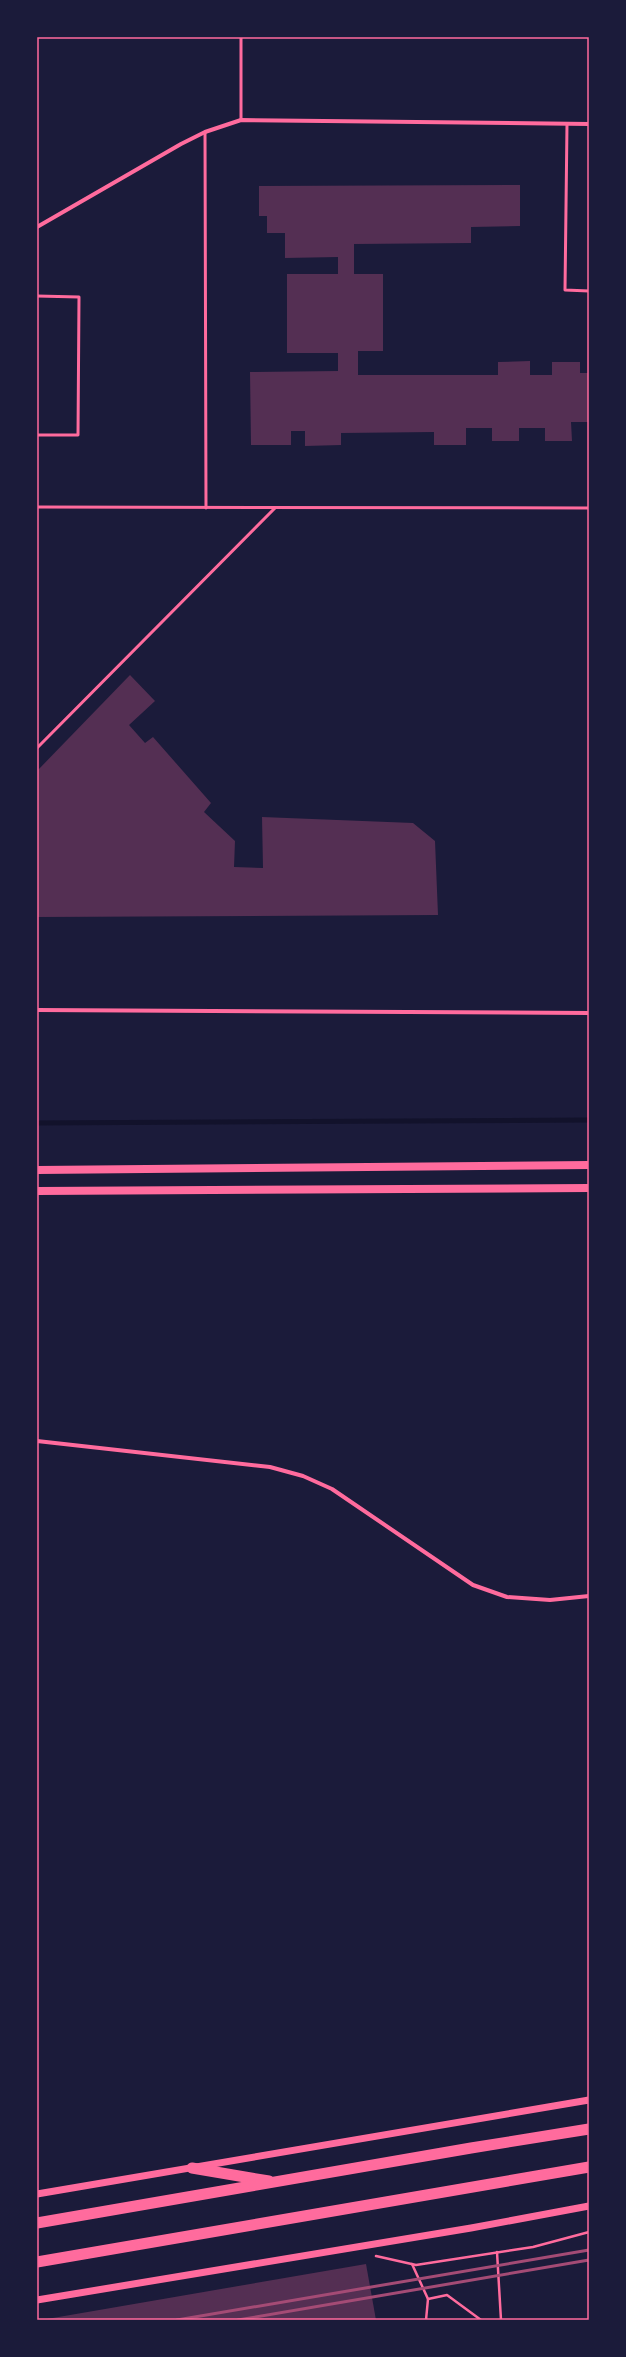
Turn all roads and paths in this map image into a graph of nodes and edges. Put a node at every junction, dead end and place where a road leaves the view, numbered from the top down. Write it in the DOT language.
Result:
graph roads {
  1 [pos="241,37"];
  2 [pos="241,120"];
  3 [pos="567,124"];
  4 [pos="589,124"];
  5 [pos="205,132"];
  6 [pos="37,228"];
  7 [pos="589,291"];
  8 [pos="37,296"];
  9 [pos="37,435"];
  10 [pos="37,507"];
  11 [pos="206,508"];
  12 [pos="275,508"];
  13 [pos="589,508"];
  14 [pos="37,748"];
  15 [pos="37,1010"];
  16 [pos="589,1014"];
  17 [pos="589,1165"];
  18 [pos="37,1170"];
  19 [pos="589,1188"];
  20 [pos="37,1191"];
  21 [pos="37,1441"];
  22 [pos="589,1596"];
  23 [pos="589,2100"];
  24 [pos="589,2129"];
  25 [pos="589,2167"];
  26 [pos="192,2168"];
  27 [pos="278,2183"];
  28 [pos="37,2194"];
  29 [pos="589,2206"];
  30 [pos="37,2224"];
  31 [pos="589,2232"];
  32 [pos="496,2252"];
  33 [pos="373,2256"];
  34 [pos="37,2262"];
  35 [pos="412,2264"];
  36 [pos="428,2299"];
  37 [pos="37,2300"];
  38 [pos="426,2320"];
  39 [pos="481,2320"];
  40 [pos="501,2320"];
  1 -- 2 [label="lane"];
  2 -- 3 [label="street"];
  2 -- 5 [label="street"];
  3 -- 4 [label="street"];
  3 -- 7 [label="lane"];
  5 -- 6 [label="street"];
  5 -- 11 [label="lane"];
  8 -- 9 [label="lane"];
  10 -- 11 [label="lane"];
  11 -- 12 [label="lane"];
  12 -- 13 [label="lane"];
  12 -- 14 [label="lane"];
  15 -- 16 [label="street"];
  17 -- 18 [label="main road"];
  19 -- 20 [label="main road"];
  21 -- 22 [label="street"];
  23 -- 26 [label="street"];
  24 -- 27 [label="highway"];
  25 -- 34 [label="highway"];
  26 -- 27 [label="highway"];
  26 -- 28 [label="street"];
  27 -- 30 [label="highway"];
  29 -- 37 [label="street"];
  31 -- 32 [label="path"];
  32 -- 35 [label="path"];
  32 -- 40 [label="path"];
  33 -- 35 [label="path"];
  35 -- 36 [label="path"];
  36 -- 38 [label="path"];
  36 -- 39 [label="path"];
}
